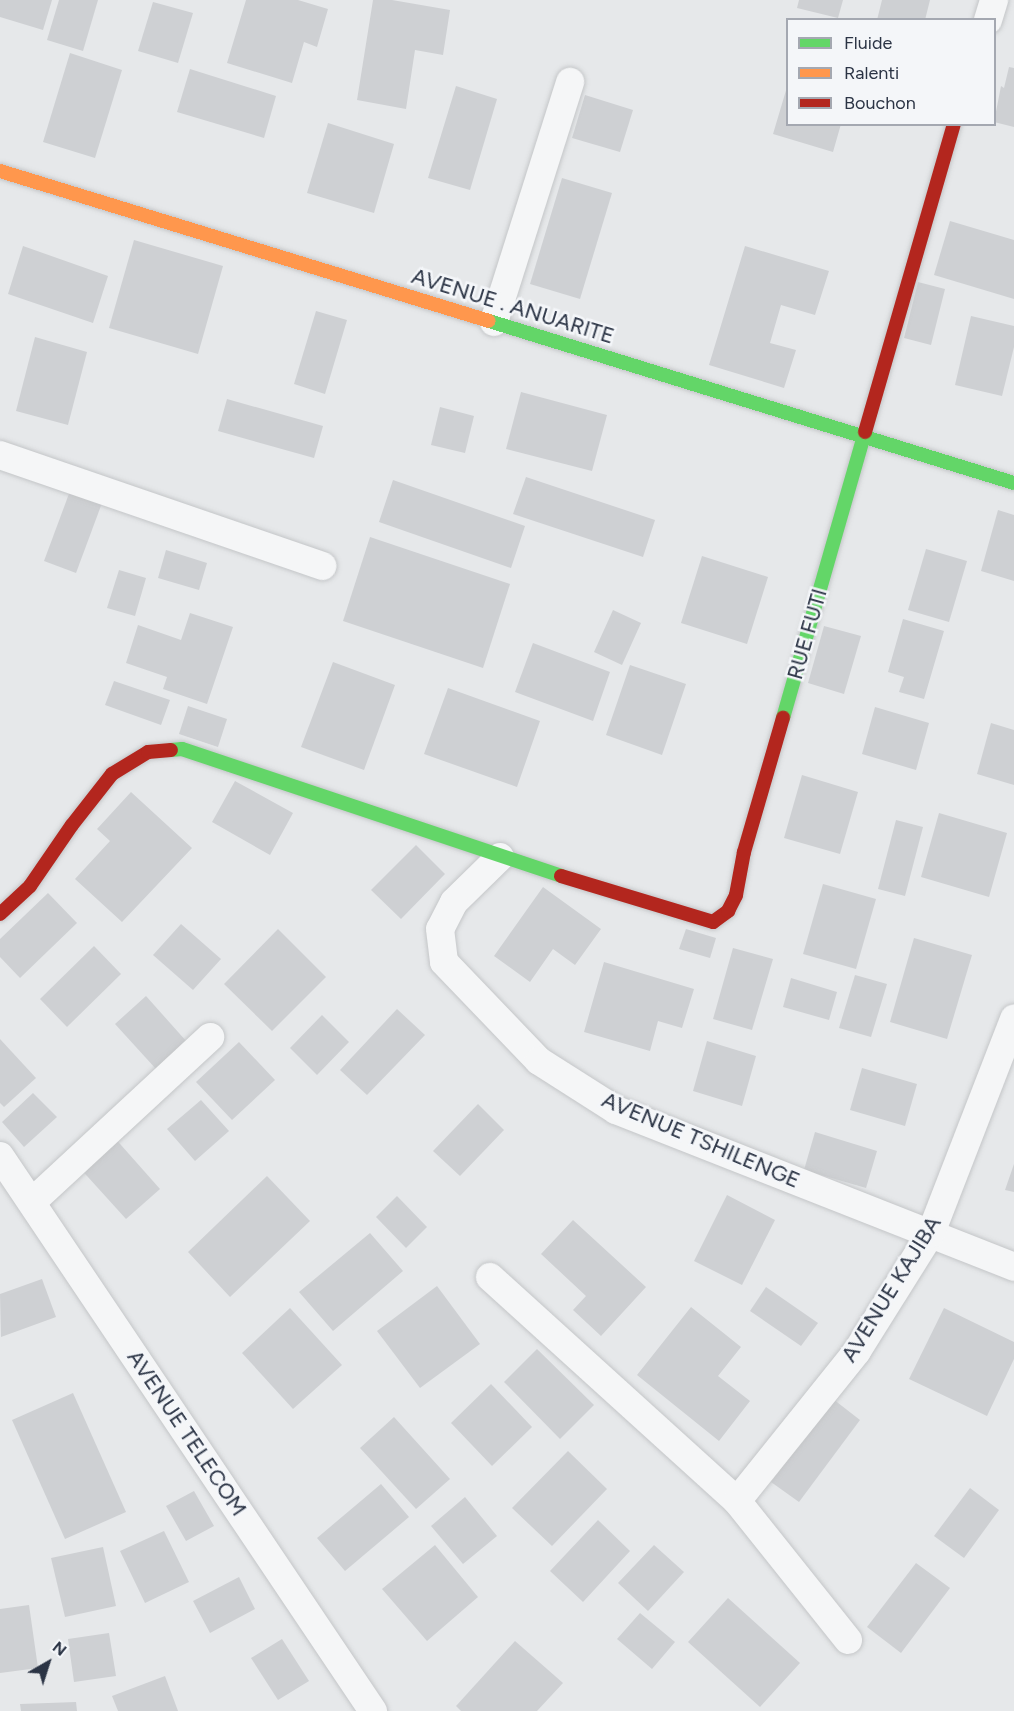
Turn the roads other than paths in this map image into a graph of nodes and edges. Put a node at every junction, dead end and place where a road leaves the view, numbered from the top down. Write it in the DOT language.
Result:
graph roads {
  1 [pos="994,0"];
  2 [pos="989,18"];
  3 [pos="570,82"];
  4 [pos="953,126"];
  5 [pos="0,171"];
  6 [pos="494,322"];
  7 [pos="862,435"];
  8 [pos="0,455"];
  9 [pos="1014,483"];
  10 [pos="322,566"];
  11 [pos="500,857"];
  12 [pos="0,914"];
  13 [pos="1014,1019"];
  14 [pos="210,1037"];
  15 [pos="0,1155"];
  16 [pos="32,1202"];
  17 [pos="931,1233"];
  18 [pos="1014,1266"];
  19 [pos="490,1277"];
  20 [pos="737,1501"];
  21 [pos="848,1640"];
  22 [pos="373,1711"];
  1 -- 2 [label="street"];
  3 -- 6 [label="street"];
  4 -- 7 [label="street, RUE FUTI"];
  5 -- 6 [label="street, AVENUE . ANUARITE"];
  6 -- 7 [label="street, AVENUE . ANUARITE"];
  7 -- 9 [label="street, AVENUE . ANUARITE"];
  7 -- 11 [label="street, RUE FUTI"];
  8 -- 10 [label="street"];
  11 -- 12 [label="street"];
  11 -- 17 [label="street, AVENUE TSHILENGE"];
  13 -- 17 [label="street, AVENUE KAJIBA"];
  14 -- 16 [label="street"];
  15 -- 16 [label="street, AVENUE TELECOM"];
  16 -- 22 [label="street, AVENUE TELECOM"];
  17 -- 18 [label="street, AVENUE TSHILENGE"];
  17 -- 20 [label="street, AVENUE KAJIBA"];
  19 -- 20 [label="street"];
  20 -- 21 [label="street"];
}
